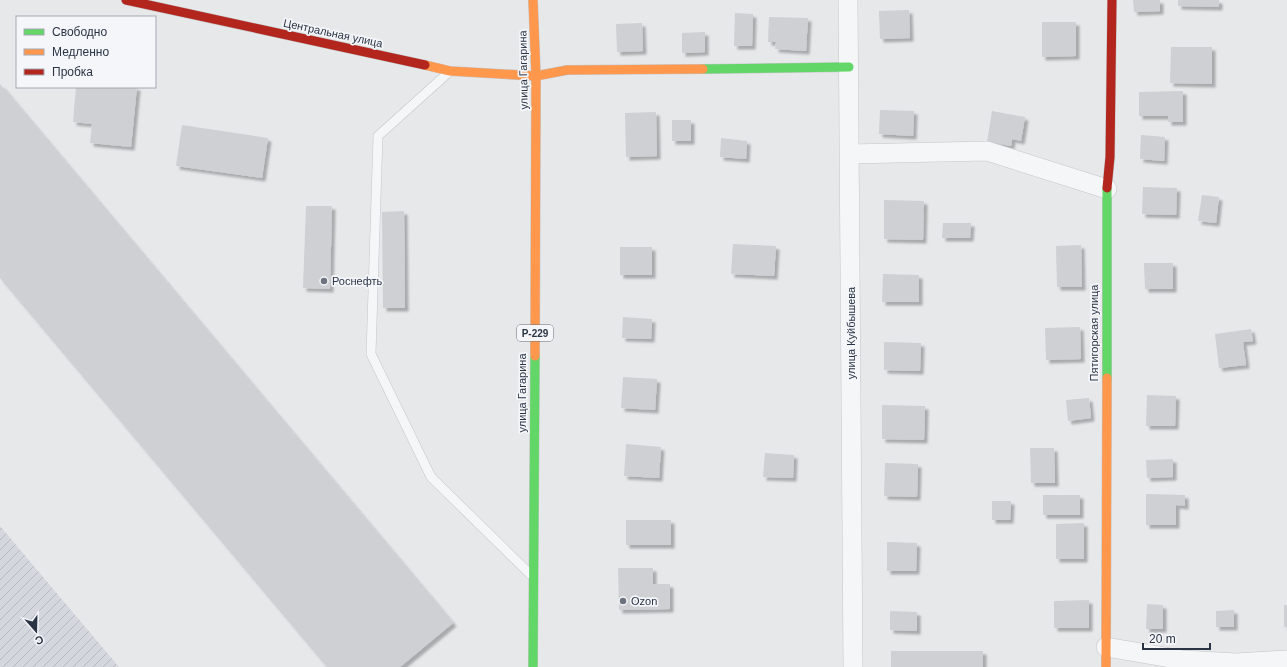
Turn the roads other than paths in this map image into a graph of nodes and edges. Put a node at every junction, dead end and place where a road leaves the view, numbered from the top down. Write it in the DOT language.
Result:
graph roads {
  1 [pos="126,0"];
  2 [pos="534,0"];
  3 [pos="848,0"];
  4 [pos="1112,0"];
  5 [pos="850,67"];
  6 [pos="450,71"];
  7 [pos="536,76"];
  8 [pos="850,154"];
  9 [pos="1106,189"];
  10 [pos="533,577"];
  11 [pos="1106,647"];
  12 [pos="1287,660"];
  13 [pos="533,667"];
  14 [pos="853,667"];
  15 [pos="1106,667"];
  1 -- 6 [label="street, Центральная улица"];
  2 -- 7 [label="street, улица Гагарина / Р-229"];
  3 -- 5 [label="street, улица Куйбышева"];
  4 -- 9 [label="street, Пятигорская улица"];
  5 -- 7 [label="street, Центральная улица"];
  5 -- 8 [label="street, улица Куйбышева"];
  6 -- 7 [label="street, Центральная улица"];
  6 -- 10 [label="lane"];
  7 -- 10 [label="street, улица Гагарина / Р-229"];
  8 -- 9 [label="street"];
  8 -- 14 [label="street, улица Куйбышева"];
  9 -- 11 [label="street, Пятигорская улица"];
  10 -- 13 [label="street, улица Гагарина / Р-229"];
  11 -- 12 [label="street"];
  11 -- 15 [label="street, Пятигорская улица"];
}
